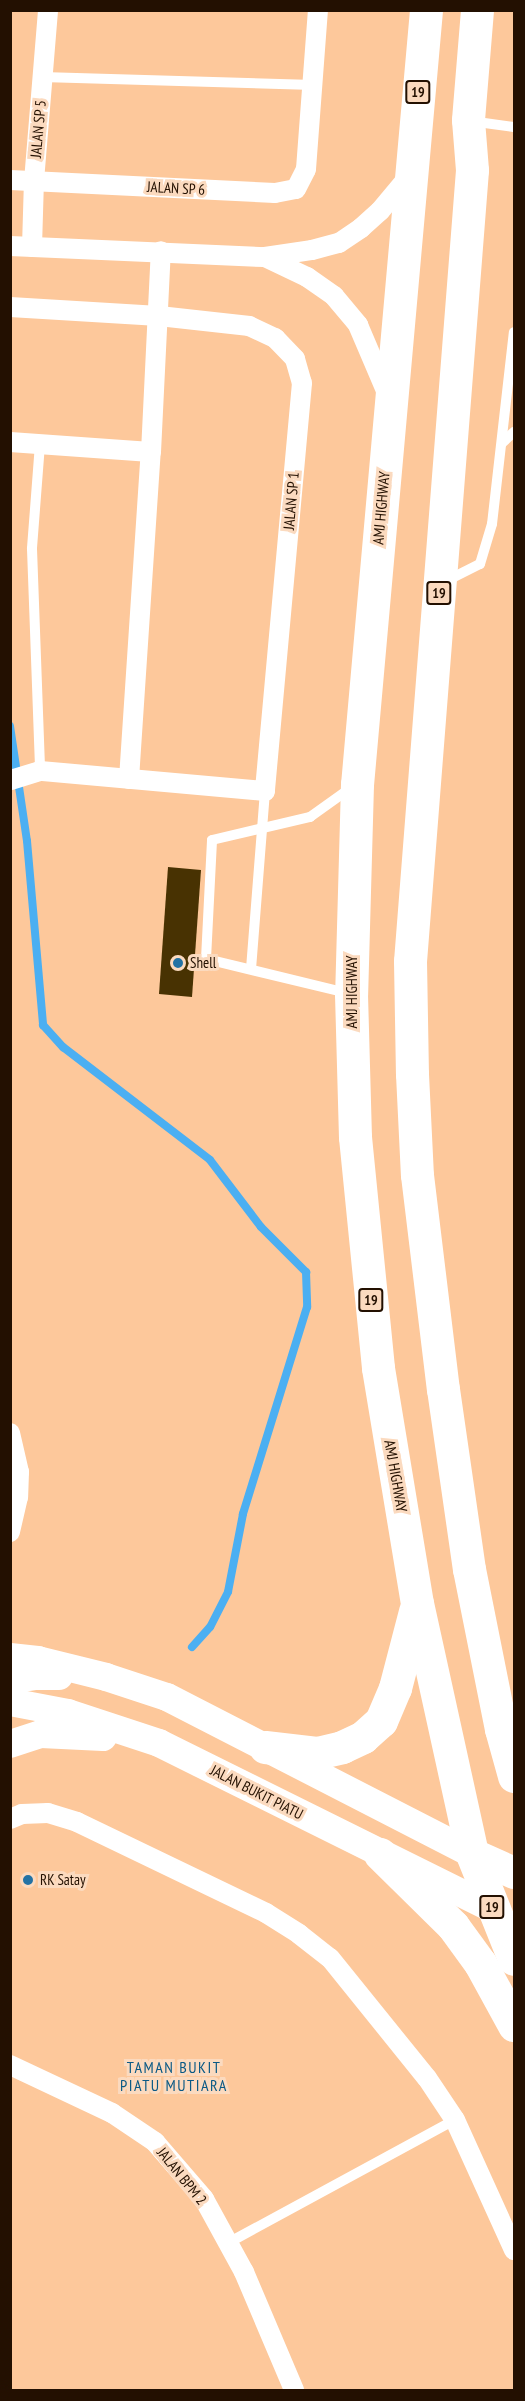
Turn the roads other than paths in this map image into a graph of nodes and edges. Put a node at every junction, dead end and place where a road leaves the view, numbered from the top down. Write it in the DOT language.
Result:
graph roads {
  1 [pos="48,10"];
  2 [pos="318,10"];
  3 [pos="426,10"];
  4 [pos="477,10"];
  5 [pos="42,77"];
  6 [pos="314,85"];
  7 [pos="468,120"];
  8 [pos="514,127"];
  9 [pos="411,173"];
  10 [pos="10,180"];
  11 [pos="34,182"];
  12 [pos="10,246"];
  13 [pos="32,247"];
  14 [pos="161,251"];
  15 [pos="265,257"];
  16 [pos="10,307"];
  17 [pos="159,316"];
  18 [pos="514,332"];
  19 [pos="391,401"];
  20 [pos="514,432"];
  21 [pos="10,442"];
  22 [pos="502,443"];
  23 [pos="40,444"];
  24 [pos="152,452"];
  25 [pos="440,584"];
  26 [pos="25,775"];
  27 [pos="129,779"];
  28 [pos="357,784"];
  29 [pos="265,791"];
  30 [pos="262,828"];
  31 [pos="251,969"];
  32 [pos="351,994"];
  33 [pos="10,1433"];
  34 [pos="10,1532"];
  35 [pos="417,1603"];
  36 [pos="10,1657"];
  37 [pos="106,1677"];
  38 [pos="10,1680"];
  39 [pos="10,1702"];
  40 [pos="508,1737"];
  41 [pos="159,1743"];
  42 [pos="10,1744"];
  43 [pos="265,1747"];
  44 [pos="514,1776"];
  45 [pos="10,1819"];
  46 [pos="380,1854"];
  47 [pos="472,1854"];
  48 [pos="514,1873"];
  49 [pos="504,1913"];
  50 [pos="514,1959"];
  51 [pos="514,2025"];
  52 [pos="11,2068"];
  53 [pos="455,2120"];
  54 [pos="228,2243"];
  55 [pos="514,2250"];
  56 [pos="294,2391"];
  1 -- 5 [label="street, JALAN SP 5"];
  2 -- 6 [label="street"];
  3 -- 9 [label="highway, AMJ HIGHWAY / 19"];
  4 -- 7 [label="highway, 19"];
  5 -- 6 [label="lane"];
  5 -- 11 [label="street, JALAN SP 5"];
  6 -- 11 [label="street, JALAN SP 6"];
  7 -- 8 [label="lane"];
  7 -- 25 [label="highway, 19"];
  9 -- 15 [label="street"];
  9 -- 19 [label="highway, AMJ HIGHWAY / 19"];
  10 -- 11 [label="street"];
  11 -- 13 [label="street, JALAN SP 5"];
  12 -- 13 [label="street"];
  13 -- 14 [label="street"];
  14 -- 15 [label="street"];
  14 -- 17 [label="street"];
  15 -- 19 [label="street"];
  16 -- 17 [label="street, JALAN SP 1"];
  17 -- 24 [label="street"];
  17 -- 29 [label="street, JALAN SP 1"];
  18 -- 22 [label="lane"];
  19 -- 28 [label="highway, AMJ HIGHWAY / 19"];
  20 -- 22 [label="lane"];
  21 -- 23 [label="street"];
  22 -- 25 [label="lane"];
  23 -- 24 [label="street"];
  23 -- 26 [label="lane"];
  24 -- 27 [label="street"];
  25 -- 40 [label="highway, 19"];
  26 -- 27 [label="street"];
  27 -- 29 [label="street"];
  28 -- 30 [label="lane"];
  28 -- 32 [label="highway, AMJ HIGHWAY / 19"];
  29 -- 30 [label="lane"];
  30 -- 31 [label="lane"];
  30 -- 31 [label="lane"];
  31 -- 32 [label="lane"];
  32 -- 35 [label="highway, AMJ HIGHWAY / 19"];
  33 -- 34 [label="street"];
  35 -- 43 [label="highway"];
  35 -- 47 [label="highway, AMJ HIGHWAY / 19"];
  36 -- 37 [label="main road"];
  37 -- 38 [label="main road"];
  37 -- 43 [label="main road"];
  39 -- 41 [label="main road, JALAN BUKIT PIATU"];
  40 -- 44 [label="highway, 19"];
  41 -- 42 [label="main road"];
  41 -- 46 [label="main road, JALAN BUKIT PIATU"];
  43 -- 47 [label="main road"];
  45 -- 53 [label="street"];
  46 -- 49 [label="main road, JALAN BUKIT PIATU"];
  46 -- 51 [label="highway"];
  47 -- 48 [label="main road"];
  47 -- 49 [label="highway, AMJ HIGHWAY / 19"];
  49 -- 50 [label="highway, AMJ HIGHWAY / 19"];
  52 -- 54 [label="street, JALAN BPM 2"];
  53 -- 54 [label="lane"];
  53 -- 55 [label="street"];
  54 -- 56 [label="street, JALAN BPM 2"];
}
